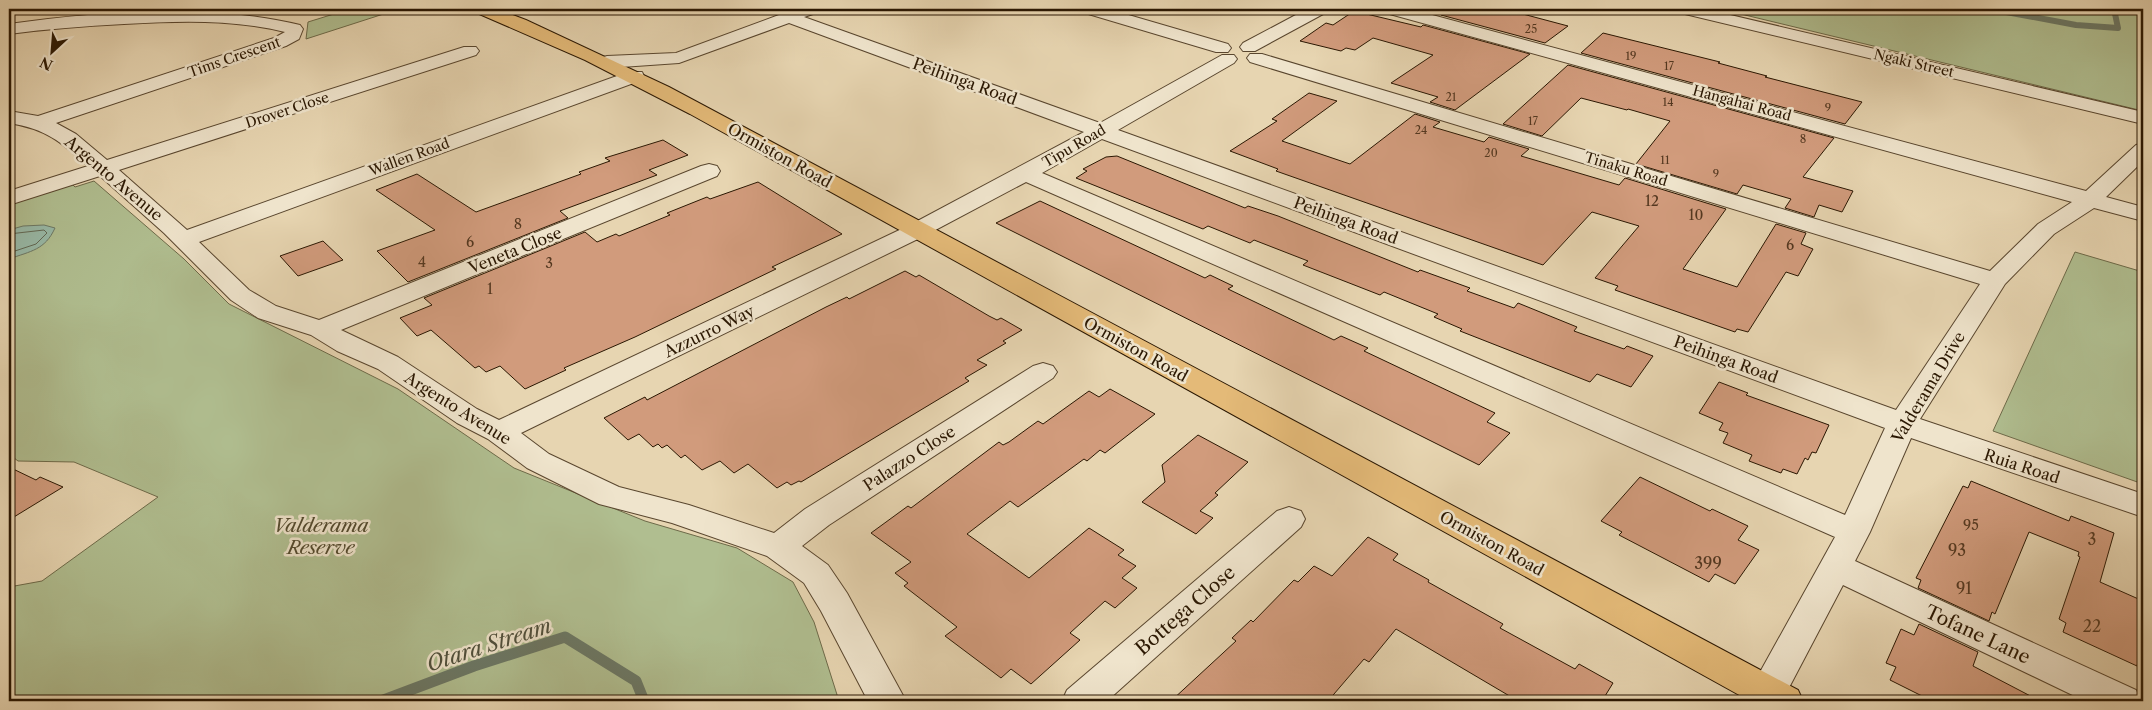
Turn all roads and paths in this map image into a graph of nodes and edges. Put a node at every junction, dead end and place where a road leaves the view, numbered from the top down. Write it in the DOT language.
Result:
graph roads {
  1 [pos="482,9"];
  2 [pos="1091,9"];
  3 [pos="1320,9"];
  4 [pos="1392,9"];
  5 [pos="1685,9"];
  6 [pos="800,13"];
  7 [pos="9,29"];
  8 [pos="470,51"];
  9 [pos="1253,53"];
  10 [pos="1225,54"];
  11 [pos="679,58"];
  12 [pos="607,62"];
  13 [pos="635,76"];
  14 [pos="661,89"];
  15 [pos="9,118"];
  16 [pos="2143,118"];
  17 [pos="39,122"];
  18 [pos="1102,130"];
  19 [pos="2143,149"];
  20 [pos="104,168"];
  21 [pos="709,171"];
  22 [pos="1025,174"];
  23 [pos="9,198"];
  24 [pos="2091,199"];
  25 [pos="2143,214"];
  26 [pos="918,230"];
  27 [pos="184,239"];
  28 [pos="1995,280"];
  29 [pos="320,330"];
  30 [pos="1042,372"];
  31 [pos="1902,424"];
  32 [pos="499,432"];
  33 [pos="2143,506"];
  34 [pos="1289,519"];
  35 [pos="1854,532"];
  36 [pos="779,547"];
  37 [pos="1835,566"];
  38 [pos="1771,698"];
  39 [pos="887,701"];
  40 [pos="1081,701"];
  41 [pos="2122,701"];
  1 -- 12 [label="main road, Ormiston Road"];
  2 -- 10 [label="street"];
  3 -- 9 [label="street"];
  4 -- 24 [label="street, Hangahai Road"];
  5 -- 16 [label="street, Ngaki Street"];
  6 -- 11 [label="street"];
  6 -- 18 [label="street, Peihinga Road"];
  7 -- 17 [label="street, Tims Crescent"];
  8 -- 20 [label="street, Drover Close"];
  9 -- 10 [label="street"];
  9 -- 28 [label="street, Tinaku Road"];
  10 -- 18 [label="street, Tipu Road"];
  11 -- 12 [label="street"];
  11 -- 14 [label="street"];
  12 -- 13 [label="main road, Ormiston Road"];
  13 -- 14 [label="main road, Ormiston Road"];
  13 -- 27 [label="street, Wallen Road"];
  14 -- 26 [label="main road, Ormiston Road"];
  15 -- 17 [label="street, Argento Avenue"];
  17 -- 20 [label="street, Argento Avenue"];
  18 -- 22 [label="street, Tipu Road"];
  18 -- 31 [label="street, Peihinga Road"];
  19 -- 24 [label="street, Valderama Drive"];
  20 -- 23 [label="street, Drover Close"];
  20 -- 27 [label="street, Argento Avenue"];
  21 -- 29 [label="street, Veneta Close"];
  22 -- 26 [label="street, Tipu Road"];
  22 -- 35 [label="street"];
  24 -- 25 [label="street, Hangahai Road"];
  24 -- 28 [label="street, Valderama Drive"];
  26 -- 32 [label="street, Azzurro Way"];
  26 -- 38 [label="main road, Ormiston Road"];
  27 -- 29 [label="street, Argento Avenue"];
  28 -- 31 [label="street, Valderama Drive"];
  29 -- 32 [label="street, Argento Avenue"];
  30 -- 36 [label="street, Palazzo Close"];
  31 -- 33 [label="street, Ruia Road"];
  31 -- 35 [label="street, Valderama Drive"];
  32 -- 36 [label="street, Argento Avenue"];
  34 -- 40 [label="street, Bottega Close"];
  35 -- 37 [label="street, Valderama Drive"];
  36 -- 39 [label="street, Argento Avenue"];
  37 -- 38 [label="street, Valderama Drive"];
  37 -- 41 [label="street, Tofane Lane"];
}
